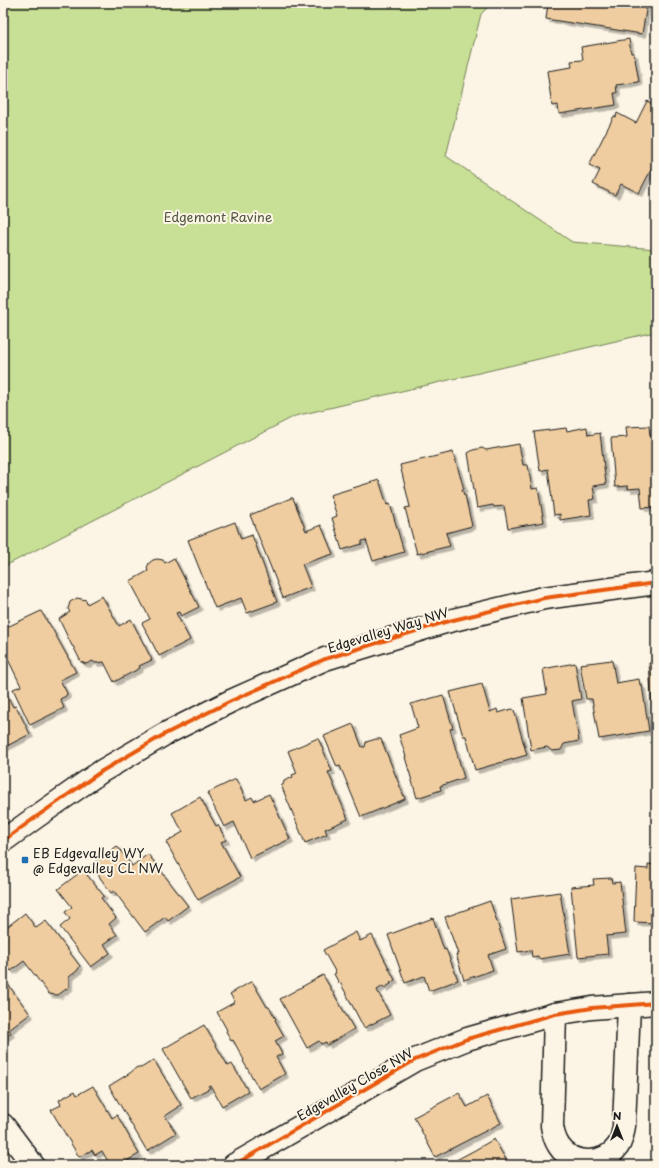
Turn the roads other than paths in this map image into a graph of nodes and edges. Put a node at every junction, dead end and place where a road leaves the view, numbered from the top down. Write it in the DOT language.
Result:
graph roads {
  1 [pos="656,584"];
  2 [pos="3,841"];
  3 [pos="656,1003"];
  4 [pos="629,1005"];
  5 [pos="555,1014"];
  6 [pos="3,1125"];
  7 [pos="33,1165"];
  8 [pos="234,1165"];
  1 -- 2 [label="street, Edgevalley Way NW"];
  3 -- 4 [label="street, Edgevalley Close NW"];
  4 -- 5 [label="street, Edgevalley Close NW"];
  4 -- 5 [label="street"];
  5 -- 8 [label="street, Edgevalley Close NW"];
  6 -- 7 [label="street"];
}
